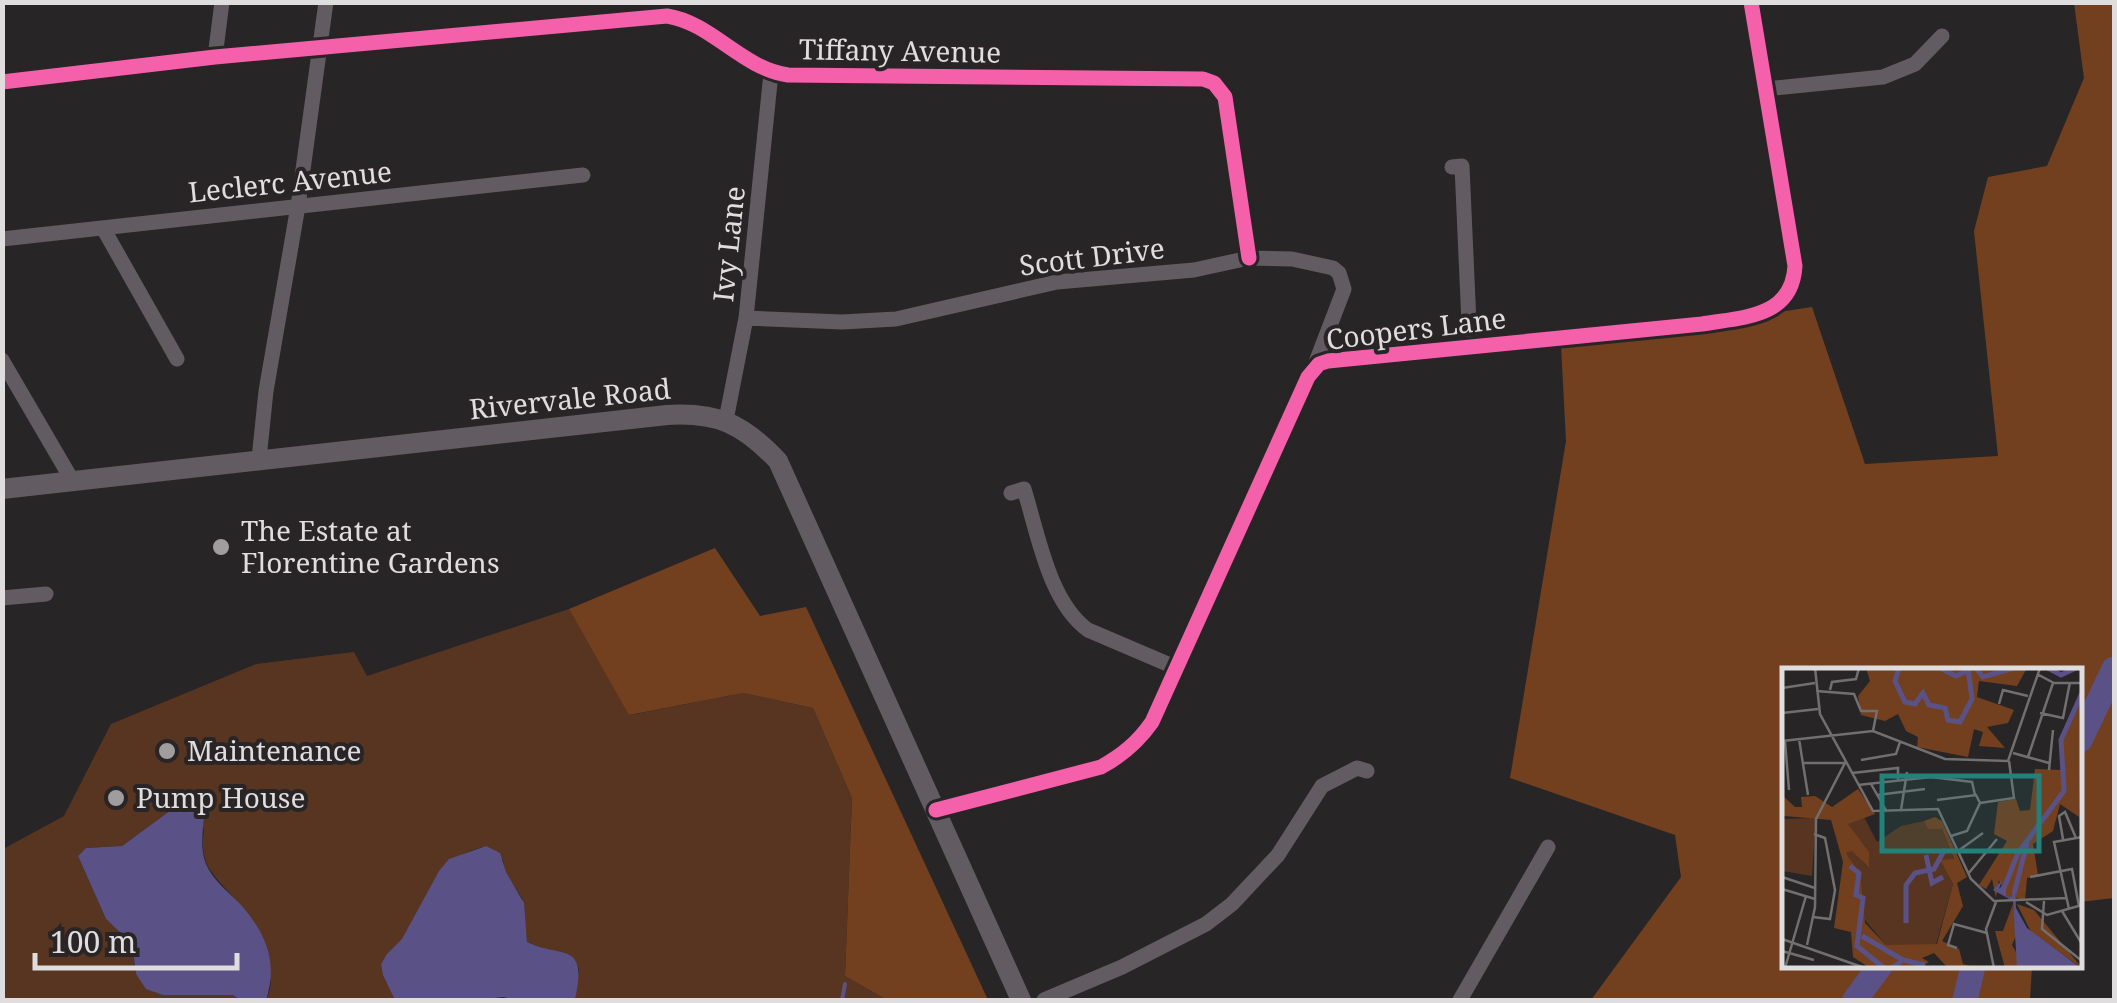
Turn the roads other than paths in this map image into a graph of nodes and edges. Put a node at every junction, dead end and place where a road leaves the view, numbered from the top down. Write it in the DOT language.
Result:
graph roads {
  1 [pos="222,2"];
  2 [pos="326,2"];
  3 [pos="1751,2"];
  4 [pos="1942,36"];
  5 [pos="320,48"];
  6 [pos="215,57"];
  7 [pos="771,72"];
  8 [pos="2,82"];
  9 [pos="1766,89"];
  10 [pos="1452,167"];
  11 [pos="583,175"];
  12 [pos="298,206"];
  13 [pos="104,228"];
  14 [pos="2,239"];
  15 [pos="1250,258"];
  16 [pos="746,318"];
  17 [pos="1470,346"];
  18 [pos="177,359"];
  19 [pos="2,360"];
  20 [pos="1313,370"];
  21 [pos="726,420"];
  22 [pos="259,459"];
  23 [pos="72,480"];
  24 [pos="2,489"];
  25 [pos="1011,493"];
  26 [pos="46,594"];
  27 [pos="2,598"];
  28 [pos="1177,668"];
  29 [pos="1367,770"];
  30 [pos="936,810"];
  31 [pos="1548,847"];
  32 [pos="1021,1000"];
  33 [pos="1044,1000"];
  34 [pos="1460,1000"];
  1 -- 6 [label="street"];
  2 -- 5 [label="street"];
  3 -- 9 [label="street, Coopers Lane"];
  4 -- 9 [label="street"];
  5 -- 6 [label="street, Tiffany Avenue"];
  5 -- 7 [label="street, Tiffany Avenue"];
  5 -- 12 [label="street"];
  6 -- 8 [label="street, Tiffany Avenue"];
  7 -- 15 [label="street, Tiffany Avenue"];
  7 -- 16 [label="street, Ivy Lane"];
  9 -- 17 [label="street, Coopers Lane"];
  10 -- 17 [label="street"];
  11 -- 12 [label="street, Leclerc Avenue"];
  12 -- 13 [label="street, Leclerc Avenue"];
  12 -- 22 [label="street"];
  13 -- 14 [label="street, Leclerc Avenue"];
  13 -- 18 [label="street"];
  15 -- 16 [label="street, Scott Drive"];
  15 -- 20 [label="street, Scott Drive"];
  16 -- 21 [label="street, Ivy Lane"];
  17 -- 20 [label="street, Coopers Lane"];
  19 -- 23 [label="street"];
  20 -- 28 [label="street, Coopers Lane"];
  21 -- 22 [label="street, Rivervale Road"];
  21 -- 30 [label="street"];
  22 -- 23 [label="street, Rivervale Road"];
  23 -- 24 [label="street, Rivervale Road"];
  25 -- 28 [label="street"];
  26 -- 27 [label="street"];
  28 -- 30 [label="street, Coopers Lane"];
  29 -- 33 [label="street"];
  30 -- 32 [label="street"];
  31 -- 34 [label="street"];
}
